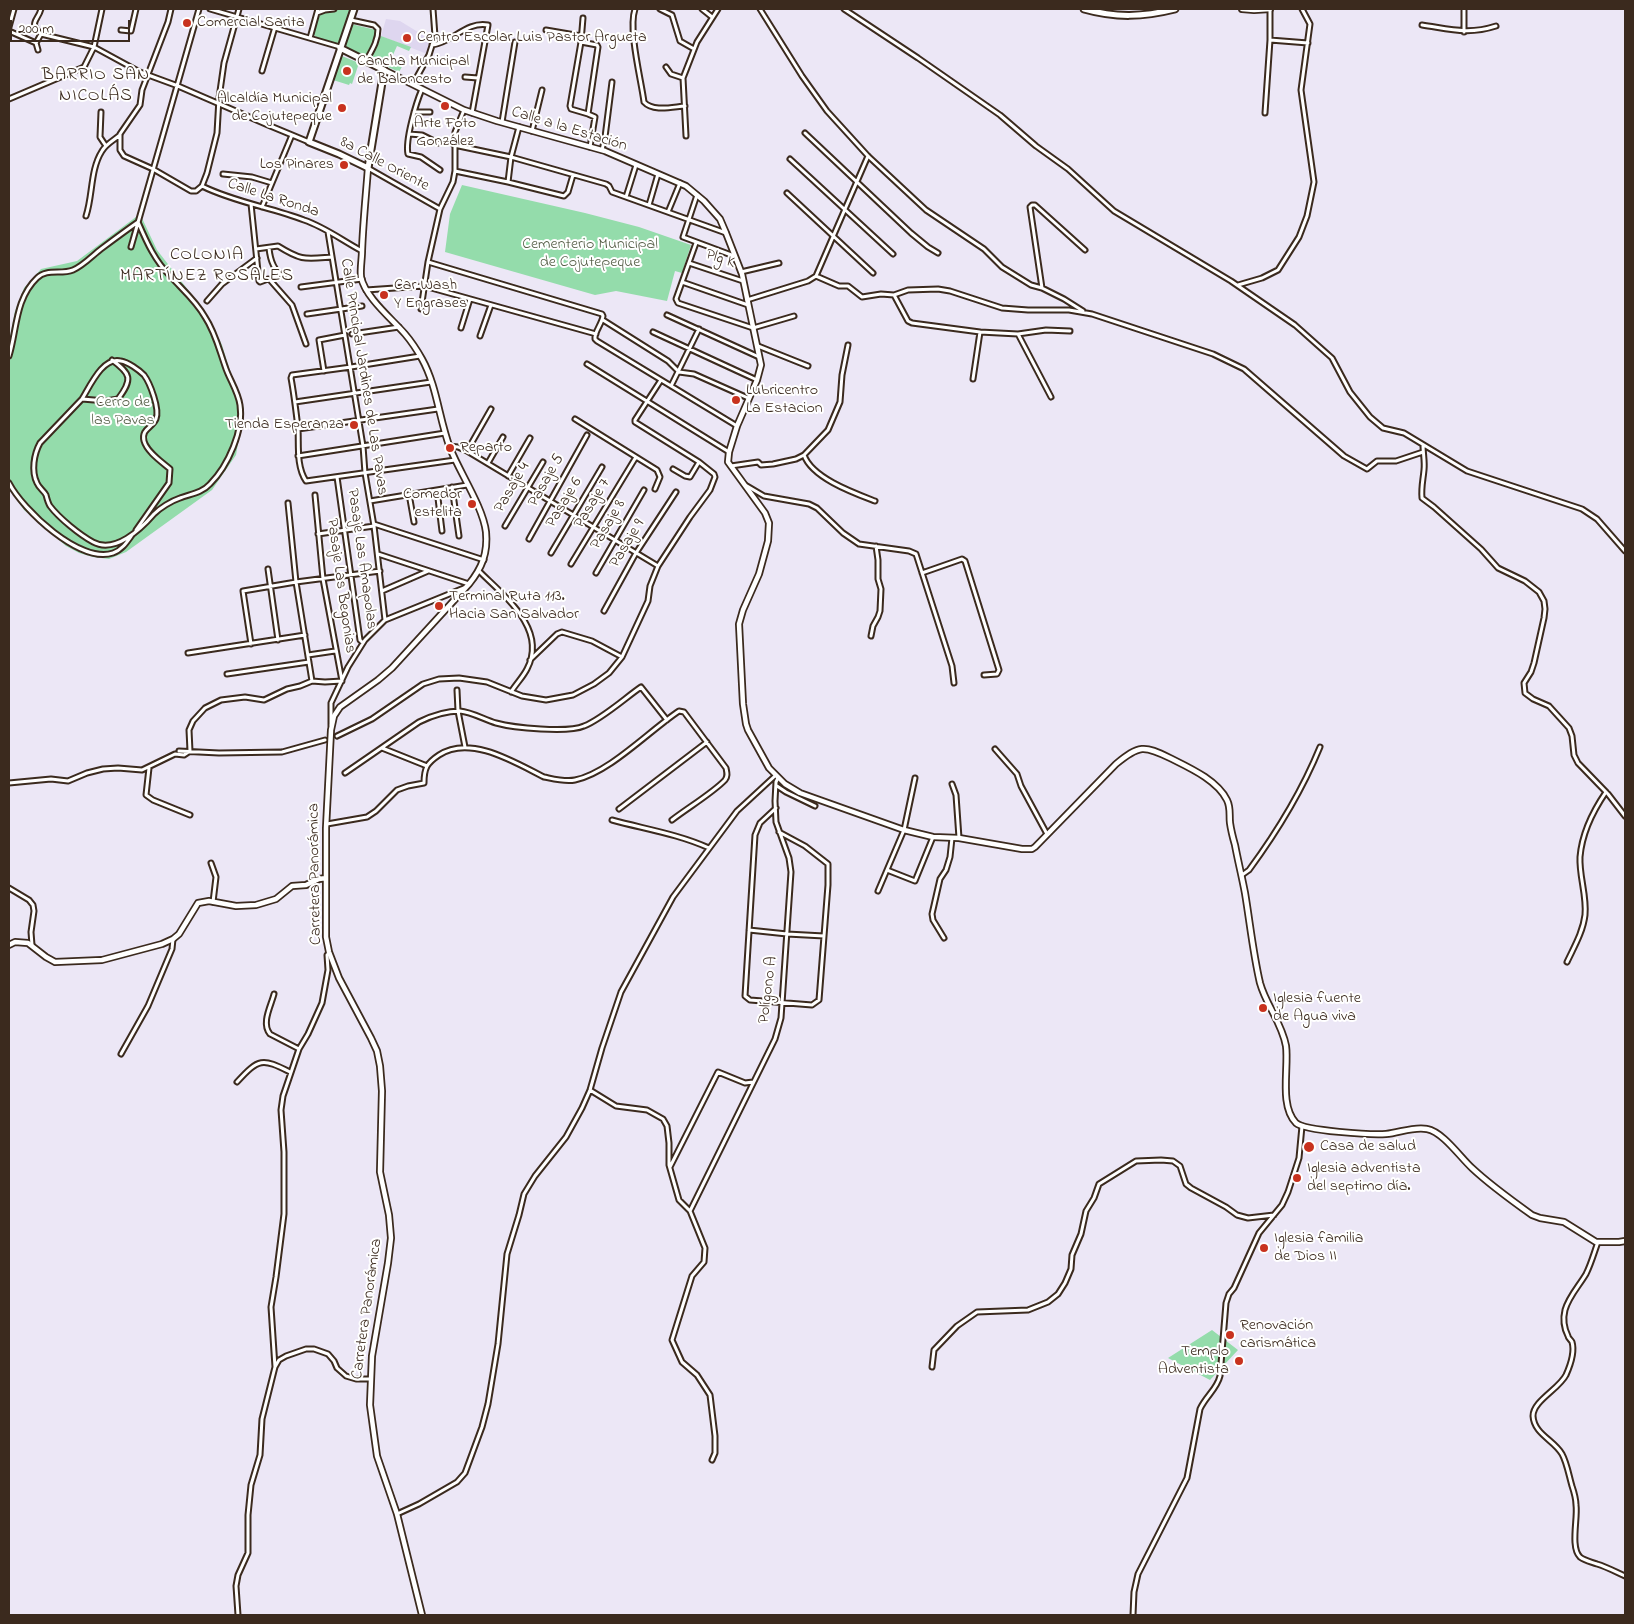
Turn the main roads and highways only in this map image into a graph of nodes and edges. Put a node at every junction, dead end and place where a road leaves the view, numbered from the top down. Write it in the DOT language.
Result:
graph roads {
  1 [pos="354,9"];
  2 [pos="1084,9"];
  3 [pos="1175,9"];
  4 [pos="340,48"];
  1 -- 4 [label="main road"];
  2 -- 3 [label="main road"];
  4 -- 4 [label="main road, 8a Calle Oriente"];
}
